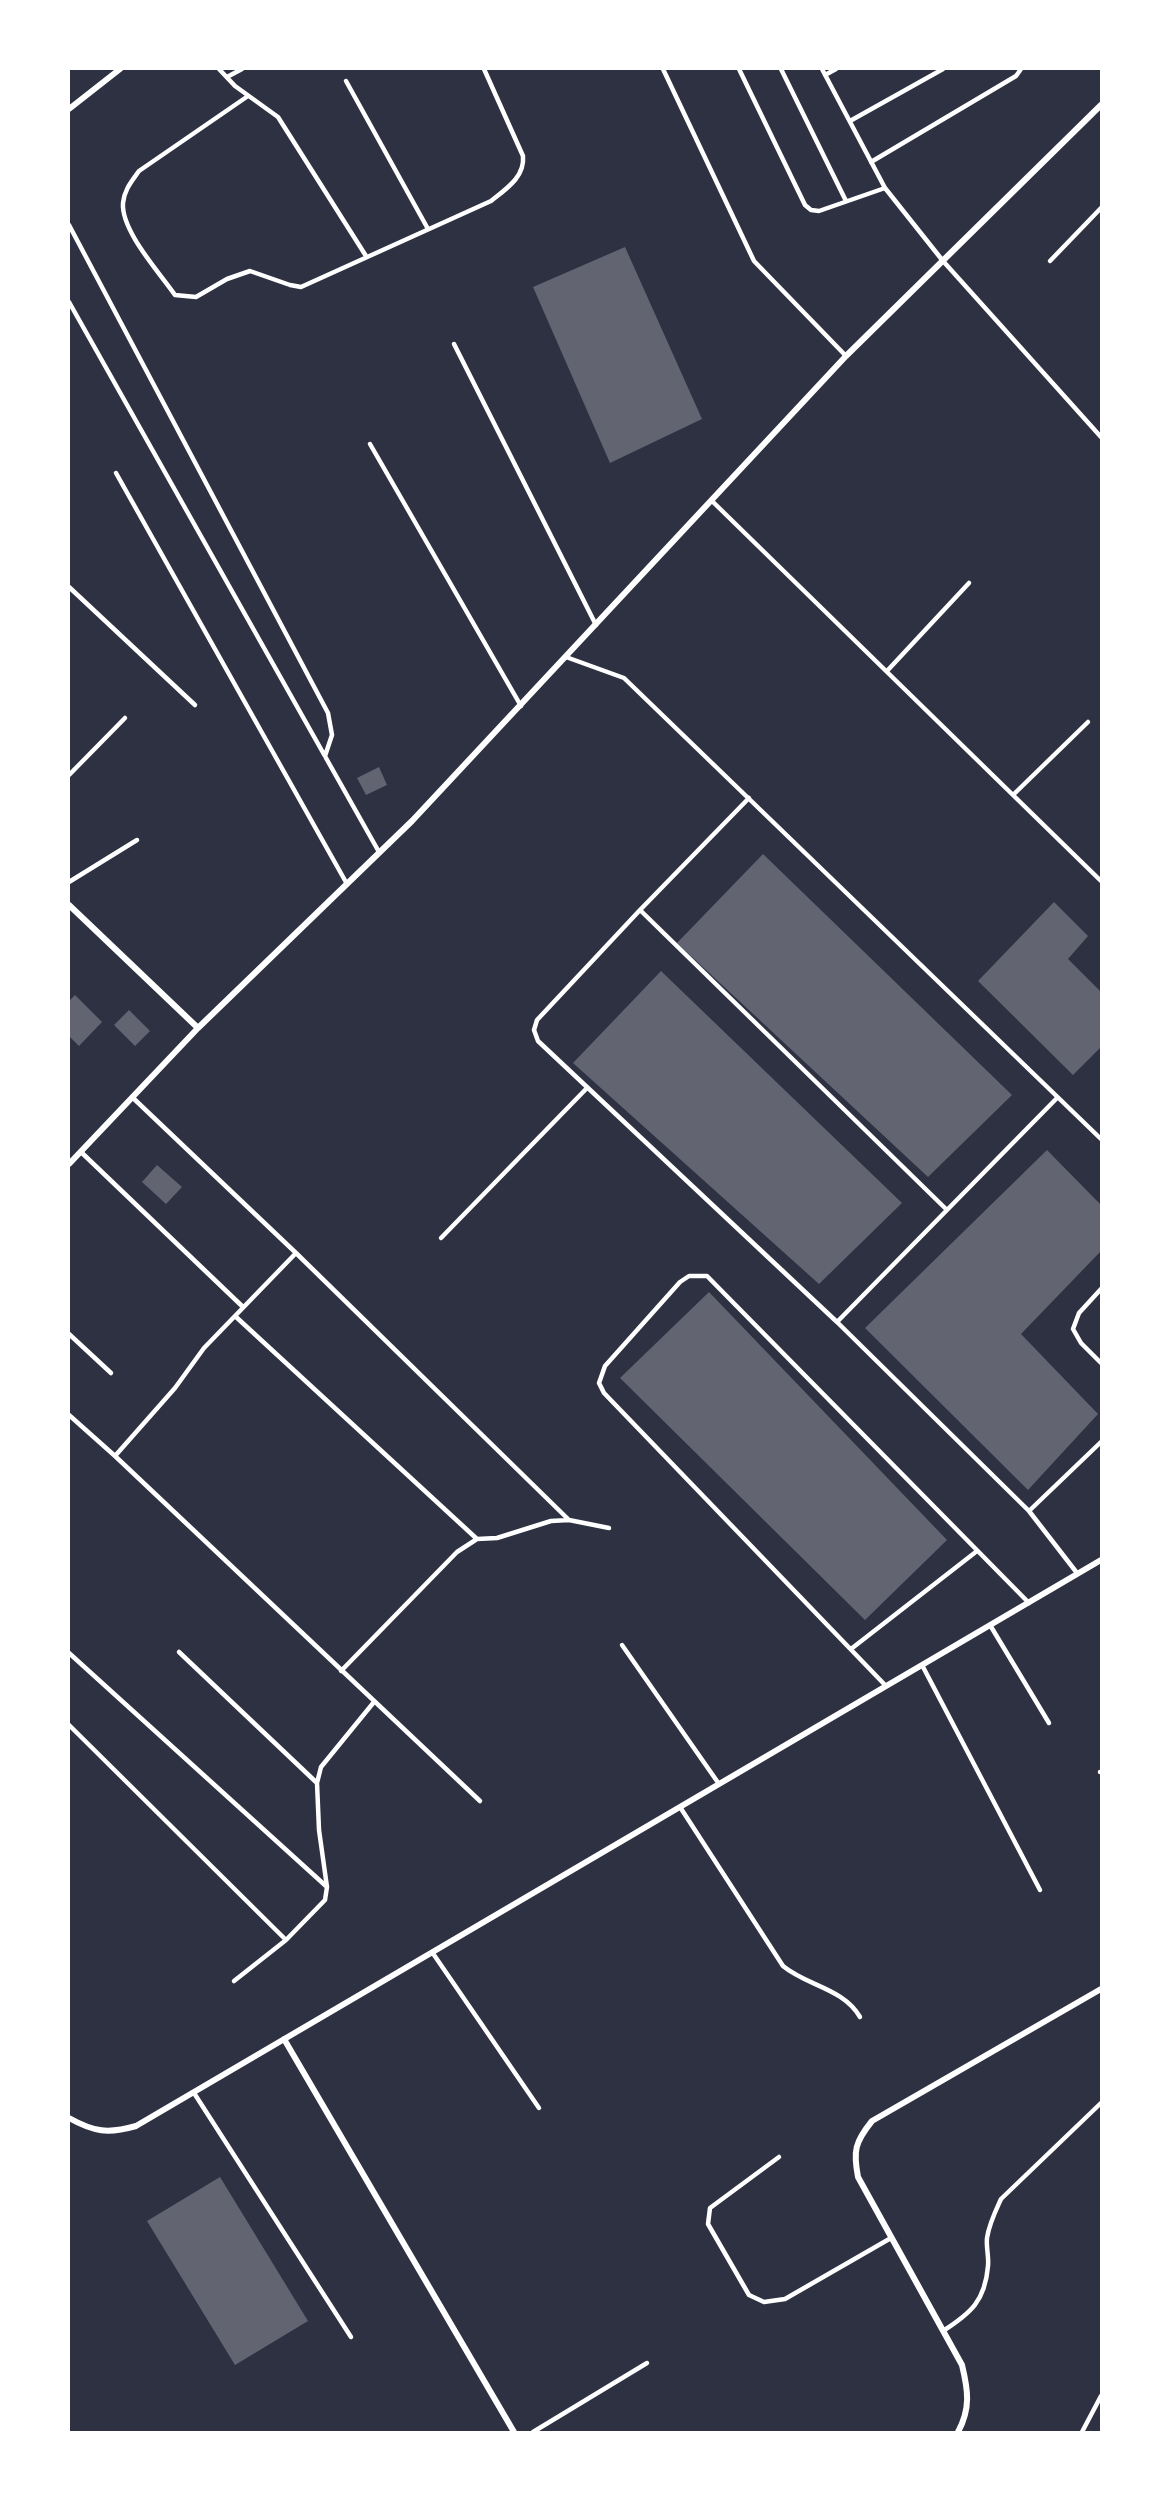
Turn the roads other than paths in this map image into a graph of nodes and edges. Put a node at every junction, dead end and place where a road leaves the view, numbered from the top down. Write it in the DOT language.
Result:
graph roads {
  1 [pos="120,69"];
  2 [pos="219,69"];
  3 [pos="242,69"];
  4 [pos="484,69"];
  5 [pos="663,69"];
  6 [pos="739,69"];
  7 [pos="782,69"];
  8 [pos="822,69"];
  9 [pos="836,69"];
  10 [pos="943,69"];
  11 [pos="1021,69"];
  12 [pos="825,75"];
  13 [pos="227,77"];
  14 [pos="346,81"];
  15 [pos="248,96"];
  16 [pos="1101,105"];
  17 [pos="69,109"];
  18 [pos="850,121"];
  19 [pos="872,162"];
  20 [pos="885,188"];
  21 [pos="846,201"];
  22 [pos="1101,208"];
  23 [pos="69,225"];
  24 [pos="428,229"];
  25 [pos="366,256"];
  26 [pos="943,261"];
  27 [pos="1050,261"];
  28 [pos="69,302"];
  29 [pos="454,344"];
  30 [pos="846,356"];
  31 [pos="1101,437"];
  32 [pos="370,444"];
  33 [pos="116,473"];
  34 [pos="712,501"];
  35 [pos="969,583"];
  36 [pos="69,587"];
  37 [pos="596,625"];
  38 [pos="566,657"];
  39 [pos="887,671"];
  40 [pos="195,705"];
  41 [pos="521,706"];
  42 [pos="125,718"];
  43 [pos="1088,722"];
  44 [pos="325,756"];
  45 [pos="69,775"];
  46 [pos="1014,794"];
  47 [pos="749,798"];
  48 [pos="137,840"];
  49 [pos="379,852"];
  50 [pos="1101,881"];
  51 [pos="69,882"];
  52 [pos="347,884"];
  53 [pos="69,905"];
  54 [pos="640,910"];
  55 [pos="198,1028"];
  56 [pos="587,1088"];
  57 [pos="132,1097"];
  58 [pos="1057,1098"];
  59 [pos="1101,1140"];
  60 [pos="81,1152"];
  61 [pos="69,1164"];
  62 [pos="947,1210"];
  63 [pos="441,1238"];
  64 [pos="296,1253"];
  65 [pos="1101,1289"];
  66 [pos="243,1307"];
  67 [pos="235,1316"];
  68 [pos="837,1322"];
  69 [pos="69,1334"];
  70 [pos="1101,1363"];
  71 [pos="111,1372"];
  72 [pos="69,1415"];
  73 [pos="1101,1442"];
  74 [pos="115,1456"];
  75 [pos="1029,1511"];
  76 [pos="568,1521"];
  77 [pos="609,1528"];
  78 [pos="477,1539"];
  79 [pos="977,1551"];
  80 [pos="1101,1560"];
  81 [pos="1077,1574"];
  82 [pos="1029,1603"];
  83 [pos="990,1625"];
  84 [pos="622,1645"];
  85 [pos="851,1649"];
  86 [pos="179,1652"];
  87 [pos="69,1653"];
  88 [pos="922,1665"];
  89 [pos="341,1671"];
  90 [pos="886,1686"];
  91 [pos="374,1702"];
  92 [pos="1049,1723"];
  93 [pos="69,1725"];
  94 [pos="317,1783"];
  95 [pos="719,1784"];
  96 [pos="480,1802"];
  97 [pos="680,1807"];
  98 [pos="327,1887"];
  99 [pos="1040,1890"];
  100 [pos="286,1940"];
  101 [pos="432,1952"];
  102 [pos="234,1981"];
  103 [pos="1101,1989"];
  104 [pos="860,2017"];
  105 [pos="284,2039"];
  106 [pos="194,2092"];
  107 [pos="1101,2103"];
  108 [pos="540,2108"];
  109 [pos="69,2118"];
  110 [pos="779,2157"];
  111 [pos="891,2238"];
  112 [pos="943,2331"];
  113 [pos="351,2337"];
  114 [pos="647,2363"];
  115 [pos="1101,2396"];
  116 [pos="514,2432"];
  117 [pos="533,2432"];
  118 [pos="958,2432"];
  119 [pos="1082,2432"];
  1 -- 17 [label="street"];
  2 -- 13 [label="lane"];
  3 -- 13 [label="lane"];
  4 -- 24 [label="lane"];
  5 -- 30 [label="lane"];
  6 -- 21 [label="lane"];
  7 -- 21 [label="lane"];
  8 -- 12 [label="lane"];
  9 -- 12 [label="lane"];
  10 -- 18 [label="lane"];
  11 -- 19 [label="lane"];
  12 -- 18 [label="lane"];
  13 -- 15 [label="lane"];
  14 -- 24 [label="lane"];
  15 -- 25 [label="lane"];
  15 -- 25 [label="lane"];
  16 -- 26 [label="street"];
  18 -- 19 [label="lane"];
  19 -- 20 [label="lane"];
  20 -- 21 [label="lane"];
  20 -- 26 [label="lane"];
  22 -- 27 [label="lane"];
  23 -- 44 [label="lane"];
  24 -- 25 [label="lane"];
  26 -- 30 [label="street"];
  26 -- 31 [label="lane"];
  28 -- 44 [label="lane"];
  29 -- 37 [label="lane"];
  30 -- 34 [label="street"];
  32 -- 41 [label="lane"];
  33 -- 52 [label="lane"];
  34 -- 37 [label="street"];
  34 -- 39 [label="lane"];
  35 -- 39 [label="lane"];
  36 -- 40 [label="lane"];
  37 -- 38 [label="street"];
  38 -- 41 [label="street"];
  38 -- 47 [label="lane"];
  39 -- 46 [label="lane"];
  41 -- 49 [label="street"];
  42 -- 45 [label="lane"];
  43 -- 46 [label="lane"];
  44 -- 49 [label="lane"];
  46 -- 50 [label="lane"];
  47 -- 54 [label="lane"];
  47 -- 58 [label="lane"];
  48 -- 51 [label="lane"];
  49 -- 52 [label="street"];
  52 -- 55 [label="street"];
  53 -- 55 [label="street"];
  54 -- 56 [label="lane"];
  54 -- 62 [label="lane"];
  55 -- 57 [label="street"];
  56 -- 63 [label="lane"];
  56 -- 68 [label="lane"];
  57 -- 60 [label="street"];
  57 -- 64 [label="lane"];
  58 -- 59 [label="lane"];
  58 -- 62 [label="lane"];
  60 -- 61 [label="street"];
  60 -- 66 [label="lane"];
  62 -- 68 [label="lane"];
  64 -- 66 [label="lane"];
  64 -- 76 [label="lane"];
  65 -- 70 [label="lane"];
  66 -- 67 [label="lane"];
  67 -- 74 [label="lane"];
  67 -- 78 [label="lane"];
  68 -- 75 [label="lane"];
  69 -- 71 [label="lane"];
  72 -- 74 [label="lane"];
  73 -- 75 [label="lane"];
  74 -- 89 [label="lane"];
  75 -- 81 [label="lane"];
  76 -- 77 [label="lane"];
  76 -- 78 [label="lane"];
  78 -- 89 [label="lane"];
  79 -- 82 [label="lane"];
  79 -- 85 [label="lane"];
  79 -- 85 [label="lane"];
  80 -- 81 [label="street"];
  81 -- 82 [label="street"];
  82 -- 83 [label="street"];
  83 -- 88 [label="street"];
  83 -- 92 [label="lane"];
  84 -- 95 [label="lane"];
  85 -- 90 [label="lane"];
  86 -- 94 [label="lane"];
  87 -- 98 [label="lane"];
  88 -- 90 [label="street"];
  88 -- 99 [label="lane"];
  89 -- 91 [label="lane"];
  90 -- 95 [label="street"];
  91 -- 94 [label="lane"];
  91 -- 96 [label="lane"];
  93 -- 100 [label="lane"];
  94 -- 98 [label="lane"];
  95 -- 97 [label="street"];
  97 -- 101 [label="street"];
  97 -- 104 [label="lane"];
  98 -- 100 [label="lane"];
  100 -- 102 [label="lane"];
  101 -- 105 [label="street"];
  101 -- 108 [label="lane"];
  103 -- 111 [label="street"];
  105 -- 106 [label="street"];
  105 -- 116 [label="street"];
  106 -- 109 [label="street"];
  106 -- 113 [label="lane"];
  107 -- 112 [label="lane"];
  110 -- 111 [label="lane"];
  111 -- 112 [label="street"];
  112 -- 118 [label="street"];
  114 -- 117 [label="lane"];
  115 -- 119 [label="lane"];
}
